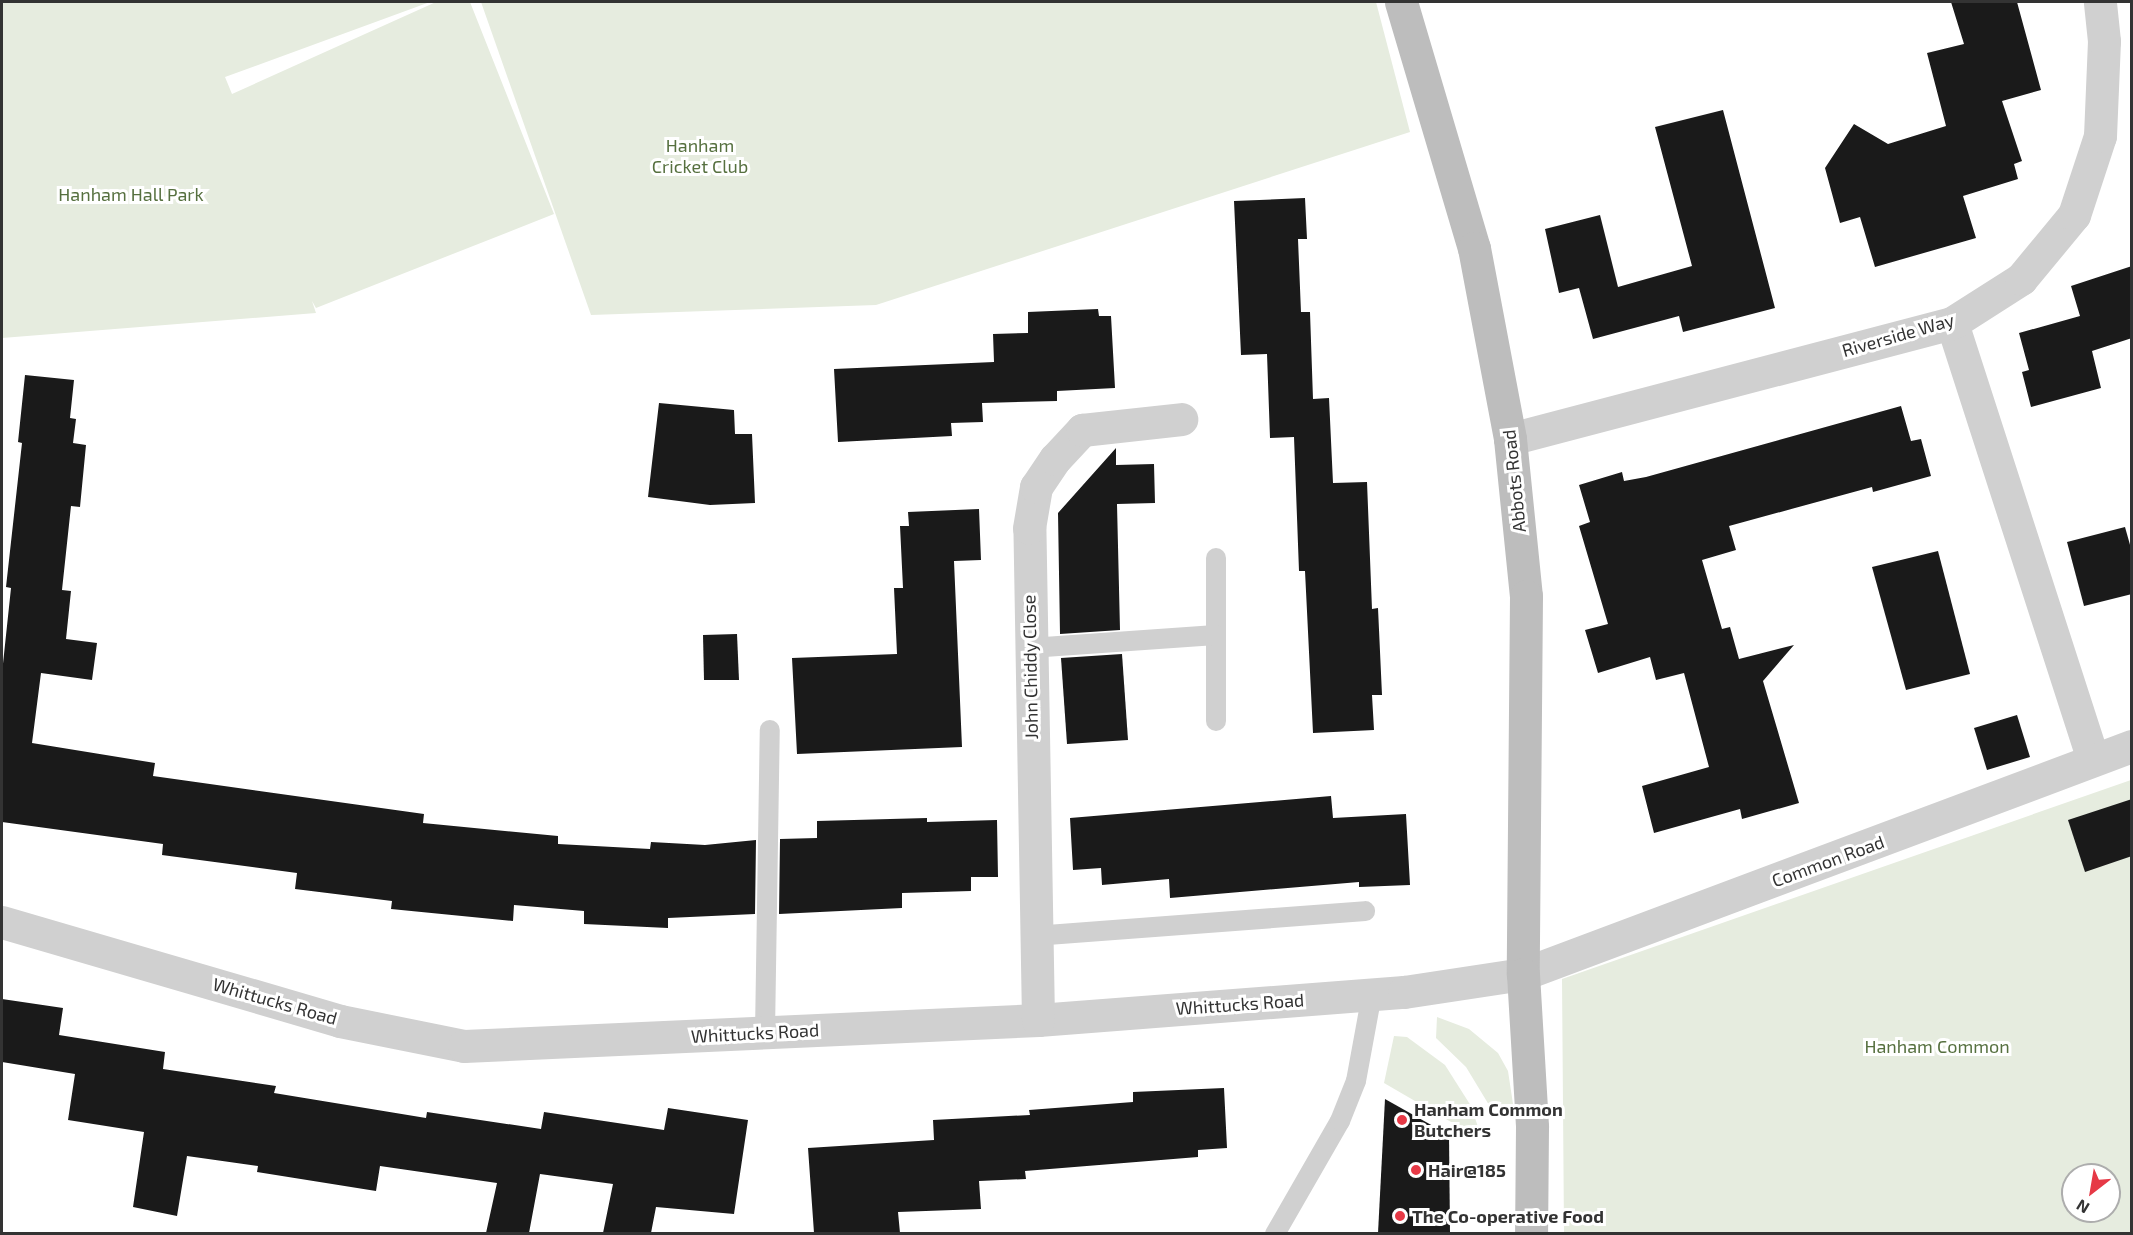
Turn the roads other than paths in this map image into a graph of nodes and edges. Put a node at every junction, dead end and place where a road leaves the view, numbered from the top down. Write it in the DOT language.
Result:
graph roads {
  1 [pos="1401,2"];
  2 [pos="2100,2"];
  3 [pos="2118,42"];
  4 [pos="1952,323"];
  5 [pos="1181,419"];
  6 [pos="1510,439"];
  7 [pos="1216,558"];
  8 [pos="1216,635"];
  9 [pos="1030,648"];
  10 [pos="1216,722"];
  11 [pos="770,730"];
  12 [pos="2132,746"];
  13 [pos="2093,759"];
  14 [pos="1365,911"];
  15 [pos="2,922"];
  16 [pos="1034,936"];
  17 [pos="1523,974"];
  18 [pos="1372,994"];
  19 [pos="1038,1020"];
  20 [pos="765,1032"];
  21 [pos="1275,1233"];
  22 [pos="1531,1233"];
  1 -- 6 [label="street, Abbots Road"];
  2 -- 3 [label="street, Riverside Way"];
  3 -- 4 [label="street, Riverside Way"];
  4 -- 6 [label="street, Riverside Way"];
  4 -- 13 [label="street"];
  5 -- 9 [label="street, John Chiddy Close"];
  6 -- 17 [label="street, Abbots Road"];
  7 -- 8 [label="lane"];
  8 -- 9 [label="lane"];
  8 -- 10 [label="lane"];
  9 -- 16 [label="street, John Chiddy Close"];
  11 -- 20 [label="lane"];
  12 -- 13 [label="street, Common Road"];
  13 -- 17 [label="street, Common Road"];
  14 -- 16 [label="lane"];
  15 -- 20 [label="street, Whittucks Road"];
  16 -- 19 [label="street, John Chiddy Close"];
  17 -- 18 [label="street, Whittucks Road"];
  17 -- 22 [label="street, Abbots Road"];
  18 -- 19 [label="street, Whittucks Road"];
  18 -- 21 [label="lane"];
  19 -- 20 [label="street, Whittucks Road"];
}
